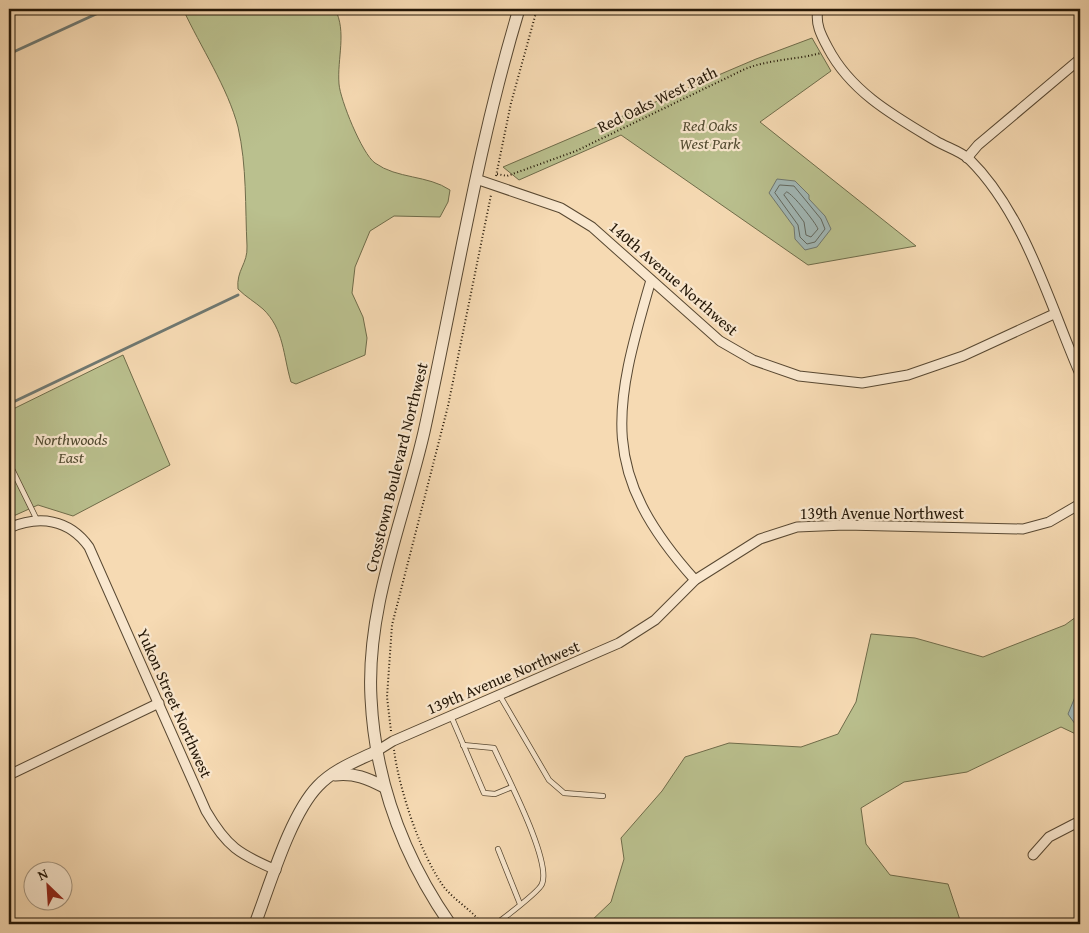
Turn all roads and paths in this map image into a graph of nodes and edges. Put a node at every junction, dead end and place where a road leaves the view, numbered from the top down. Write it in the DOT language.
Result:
graph roads {
  1 [pos="519,9"];
  2 [pos="537,9"];
  3 [pos="818,9"];
  4 [pos="829,51"];
  5 [pos="1080,59"];
  6 [pos="968,158"];
  7 [pos="476,179"];
  8 [pos="490,196"];
  9 [pos="651,280"];
  10 [pos="1054,314"];
  11 [pos="1080,374"];
  12 [pos="10,465"];
  13 [pos="1080,504"];
  14 [pos="37,520"];
  15 [pos="9,528"];
  16 [pos="695,580"];
  17 [pos="500,696"];
  18 [pos="159,703"];
  19 [pos="450,716"];
  20 [pos="393,741"];
  21 [pos="463,745"];
  22 [pos="377,751"];
  23 [pos="9,775"];
  24 [pos="331,775"];
  25 [pos="384,787"];
  26 [pos="512,787"];
  27 [pos="603,796"];
  28 [pos="1080,821"];
  29 [pos="498,849"];
  30 [pos="1033,855"];
  31 [pos="276,870"];
  32 [pos="520,904"];
  33 [pos="254,924"];
  34 [pos="450,924"];
  35 [pos="482,924"];
  36 [pos="496,924"];
  1 -- 7 [label="street, Crosstown Boulevard Northwest"];
  2 -- 4 [label="path, Red Oaks West Path"];
  3 -- 4 [label="street"];
  4 -- 6 [label="street"];
  5 -- 6 [label="street"];
  6 -- 10 [label="street"];
  7 -- 9 [label="street, 140th Avenue Northwest"];
  7 -- 22 [label="street, Crosstown Boulevard Northwest"];
  8 -- 20 [label="path"];
  9 -- 10 [label="street, 140th Avenue Northwest"];
  9 -- 16 [label="street"];
  10 -- 11 [label="street"];
  12 -- 14 [label="lane"];
  13 -- 16 [label="street, 139th Avenue Northwest"];
  14 -- 15 [label="street"];
  14 -- 18 [label="street, Yukon Street Northwest"];
  16 -- 17 [label="street, 139th Avenue Northwest"];
  17 -- 19 [label="street, 139th Avenue Northwest"];
  17 -- 27 [label="lane"];
  18 -- 23 [label="street"];
  18 -- 31 [label="street, Yukon Street Northwest"];
  19 -- 20 [label="street, 139th Avenue Northwest"];
  19 -- 21 [label="lane"];
  20 -- 22 [label="street, 139th Avenue Northwest"];
  20 -- 35 [label="path"];
  21 -- 26 [label="lane"];
  21 -- 26 [label="lane"];
  22 -- 24 [label="street"];
  22 -- 25 [label="street, Crosstown Boulevard Northwest"];
  24 -- 25 [label="street"];
  24 -- 31 [label="street"];
  25 -- 34 [label="street, Crosstown Boulevard Northwest"];
  26 -- 32 [label="lane"];
  28 -- 30 [label="street"];
  29 -- 32 [label="lane"];
  31 -- 33 [label="street"];
  32 -- 36 [label="lane"];
}
